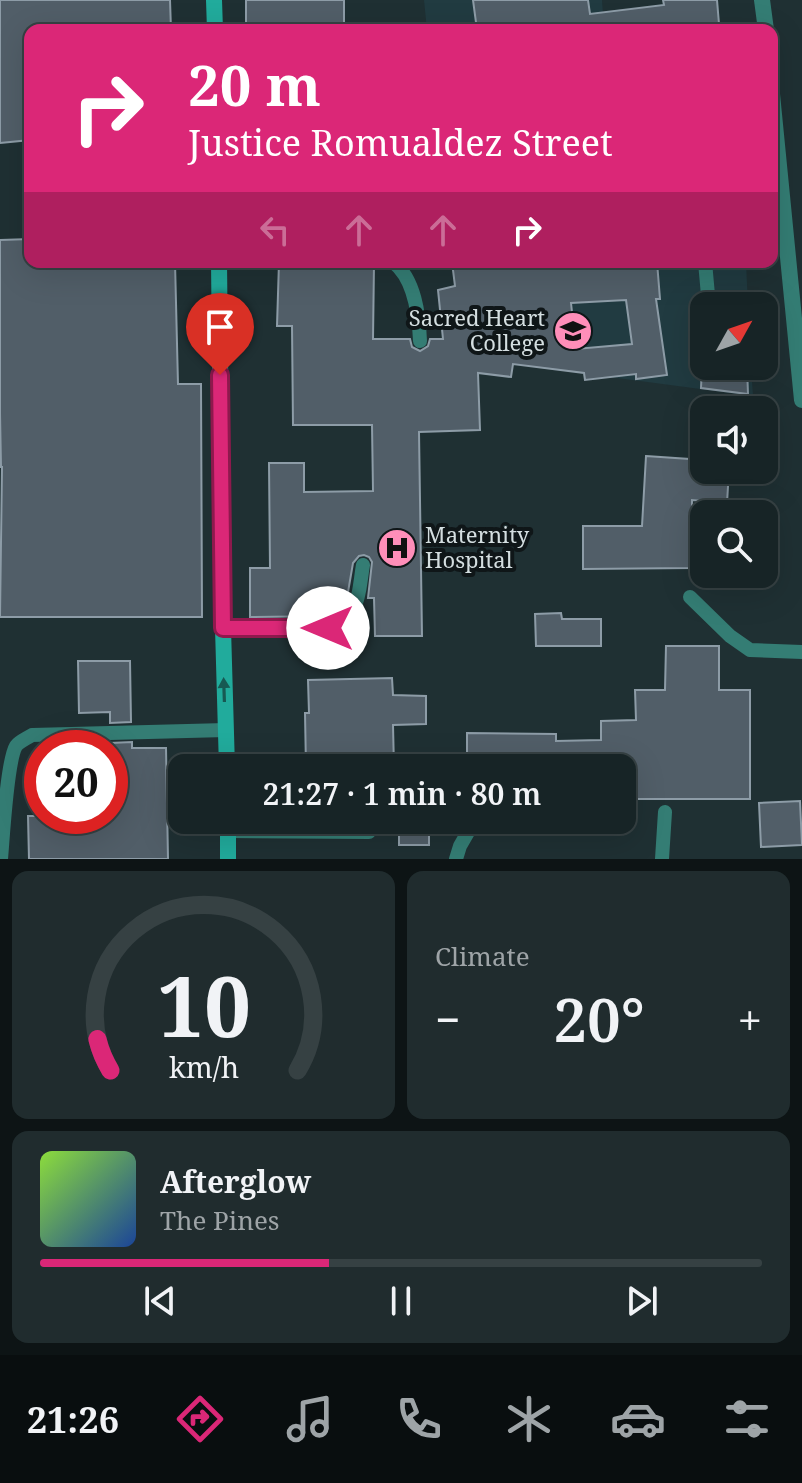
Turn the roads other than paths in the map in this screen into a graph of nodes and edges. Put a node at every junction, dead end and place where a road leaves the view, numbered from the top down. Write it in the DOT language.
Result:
graph roads {
  1 [pos="214,0"];
  2 [pos="762,0"];
  3 [pos="215,24"];
  4 [pos="765,24"];
  5 [pos="778,158"];
  6 [pos="219,268"];
  7 [pos="401,268"];
  8 [pos="706,268"];
  9 [pos="708,292"];
  10 [pos="420,341"];
  11 [pos="802,400"];
  12 [pos="363,565"];
  13 [pos="690,597"];
  14 [pos="223,628"];
  15 [pos="802,652"];
  16 [pos="226,730"];
  17 [pos="227,754"];
  18 [pos="665,812"];
  19 [pos="228,834"];
  20 [pos="467,834"];
  21 [pos="1,859"];
  22 [pos="228,859"];
  23 [pos="456,859"];
  24 [pos="662,859"];
  1 -- 3 [label="main road"];
  2 -- 4 [label="street"];
  5 -- 11 [label="street"];
  6 -- 14 [label="main road"];
  7 -- 10 [label="lane"];
  8 -- 9 [label="lane"];
  12 -- 14 [label="lane"];
  13 -- 15 [label="lane"];
  16 -- 14 [label="main road, one-way"];
  16 -- 17 [label="main road"];
  16 -- 21 [label="lane"];
  18 -- 24 [label="lane"];
  19 -- 22 [label="main road"];
  20 -- 23 [label="lane"];
}
